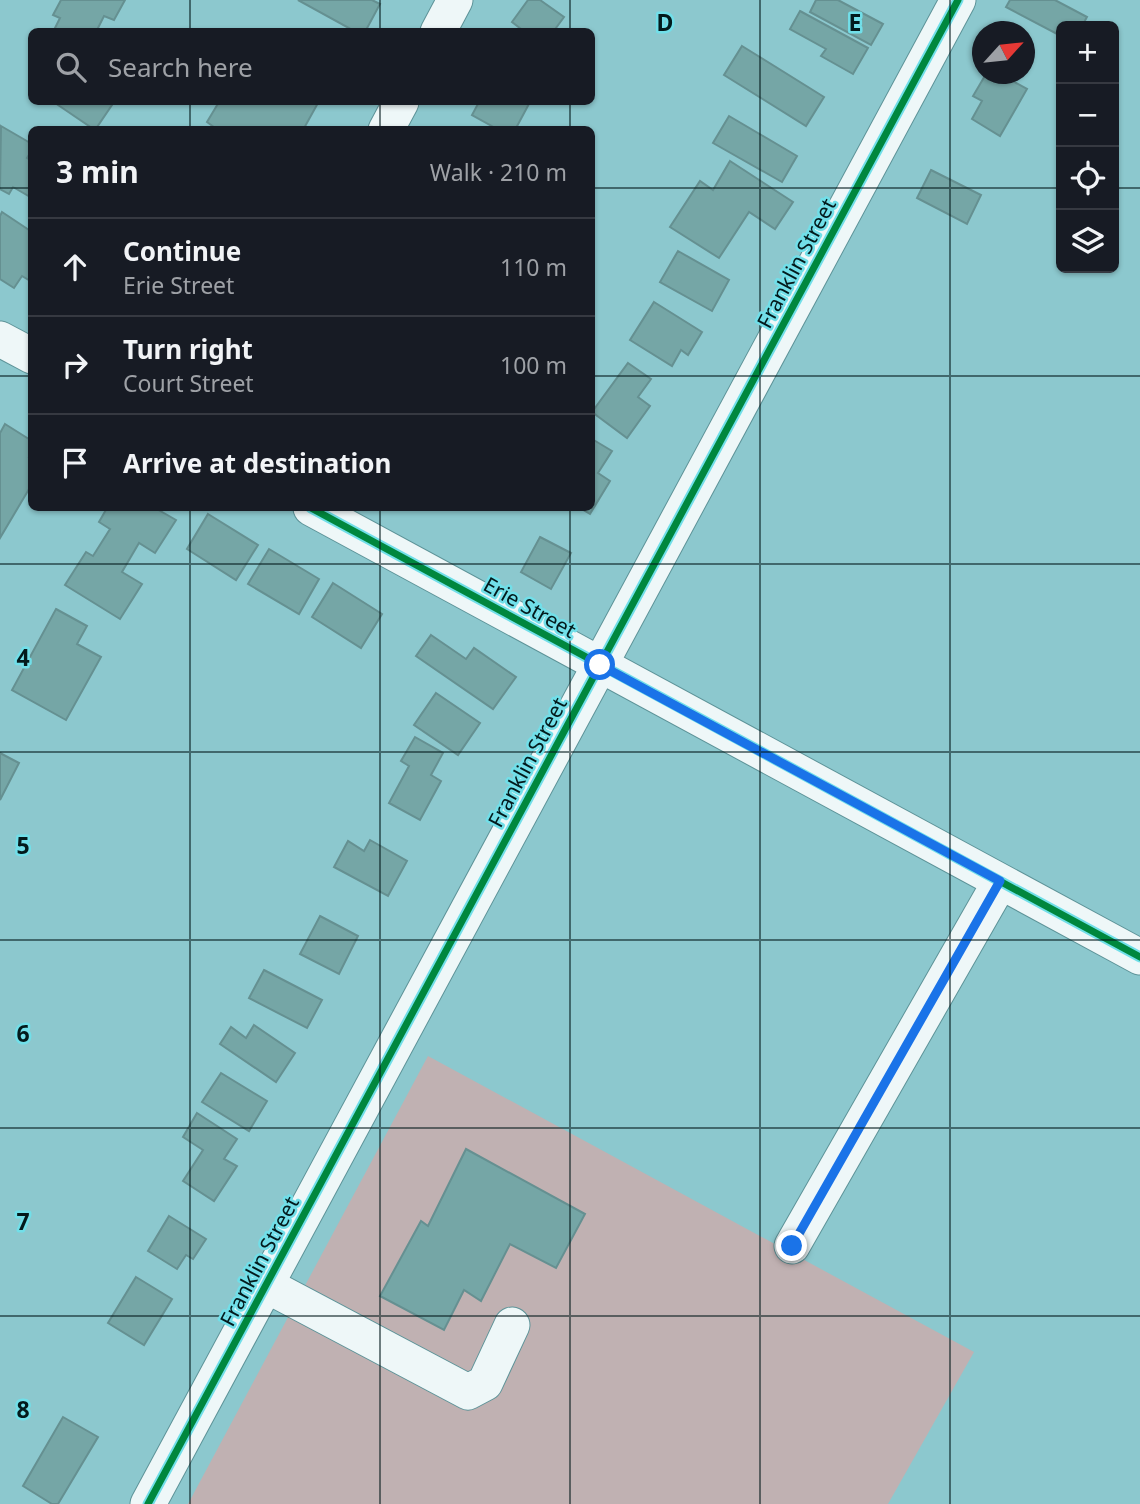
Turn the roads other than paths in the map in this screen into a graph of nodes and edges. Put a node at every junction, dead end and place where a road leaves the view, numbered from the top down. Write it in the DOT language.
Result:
graph roads {
  1 [pos="455,0"];
  2 [pos="958,0"];
  3 [pos="441,28"];
  4 [pos="399,105"];
  5 [pos="388,126"];
  6 [pos="0,339"];
  7 [pos="28,354"];
  8 [pos="316,511"];
  9 [pos="600,665"];
  10 [pos="1000,881"];
  11 [pos="1140,957"];
  12 [pos="792,1246"];
  13 [pos="266,1285"];
  14 [pos="512,1325"];
  15 [pos="148,1504"];
  1 -- 3 [label="street"];
  2 -- 9 [label="street, Franklin Street"];
  4 -- 5 [label="street"];
  6 -- 7 [label="street"];
  8 -- 9 [label="street, Erie Street"];
  9 -- 10 [label="street, Erie Street"];
  9 -- 13 [label="street, Franklin Street"];
  10 -- 11 [label="street, Erie Street"];
  10 -- 12 [label="street"];
  13 -- 14 [label="street"];
  13 -- 15 [label="street, Franklin Street"];
}
